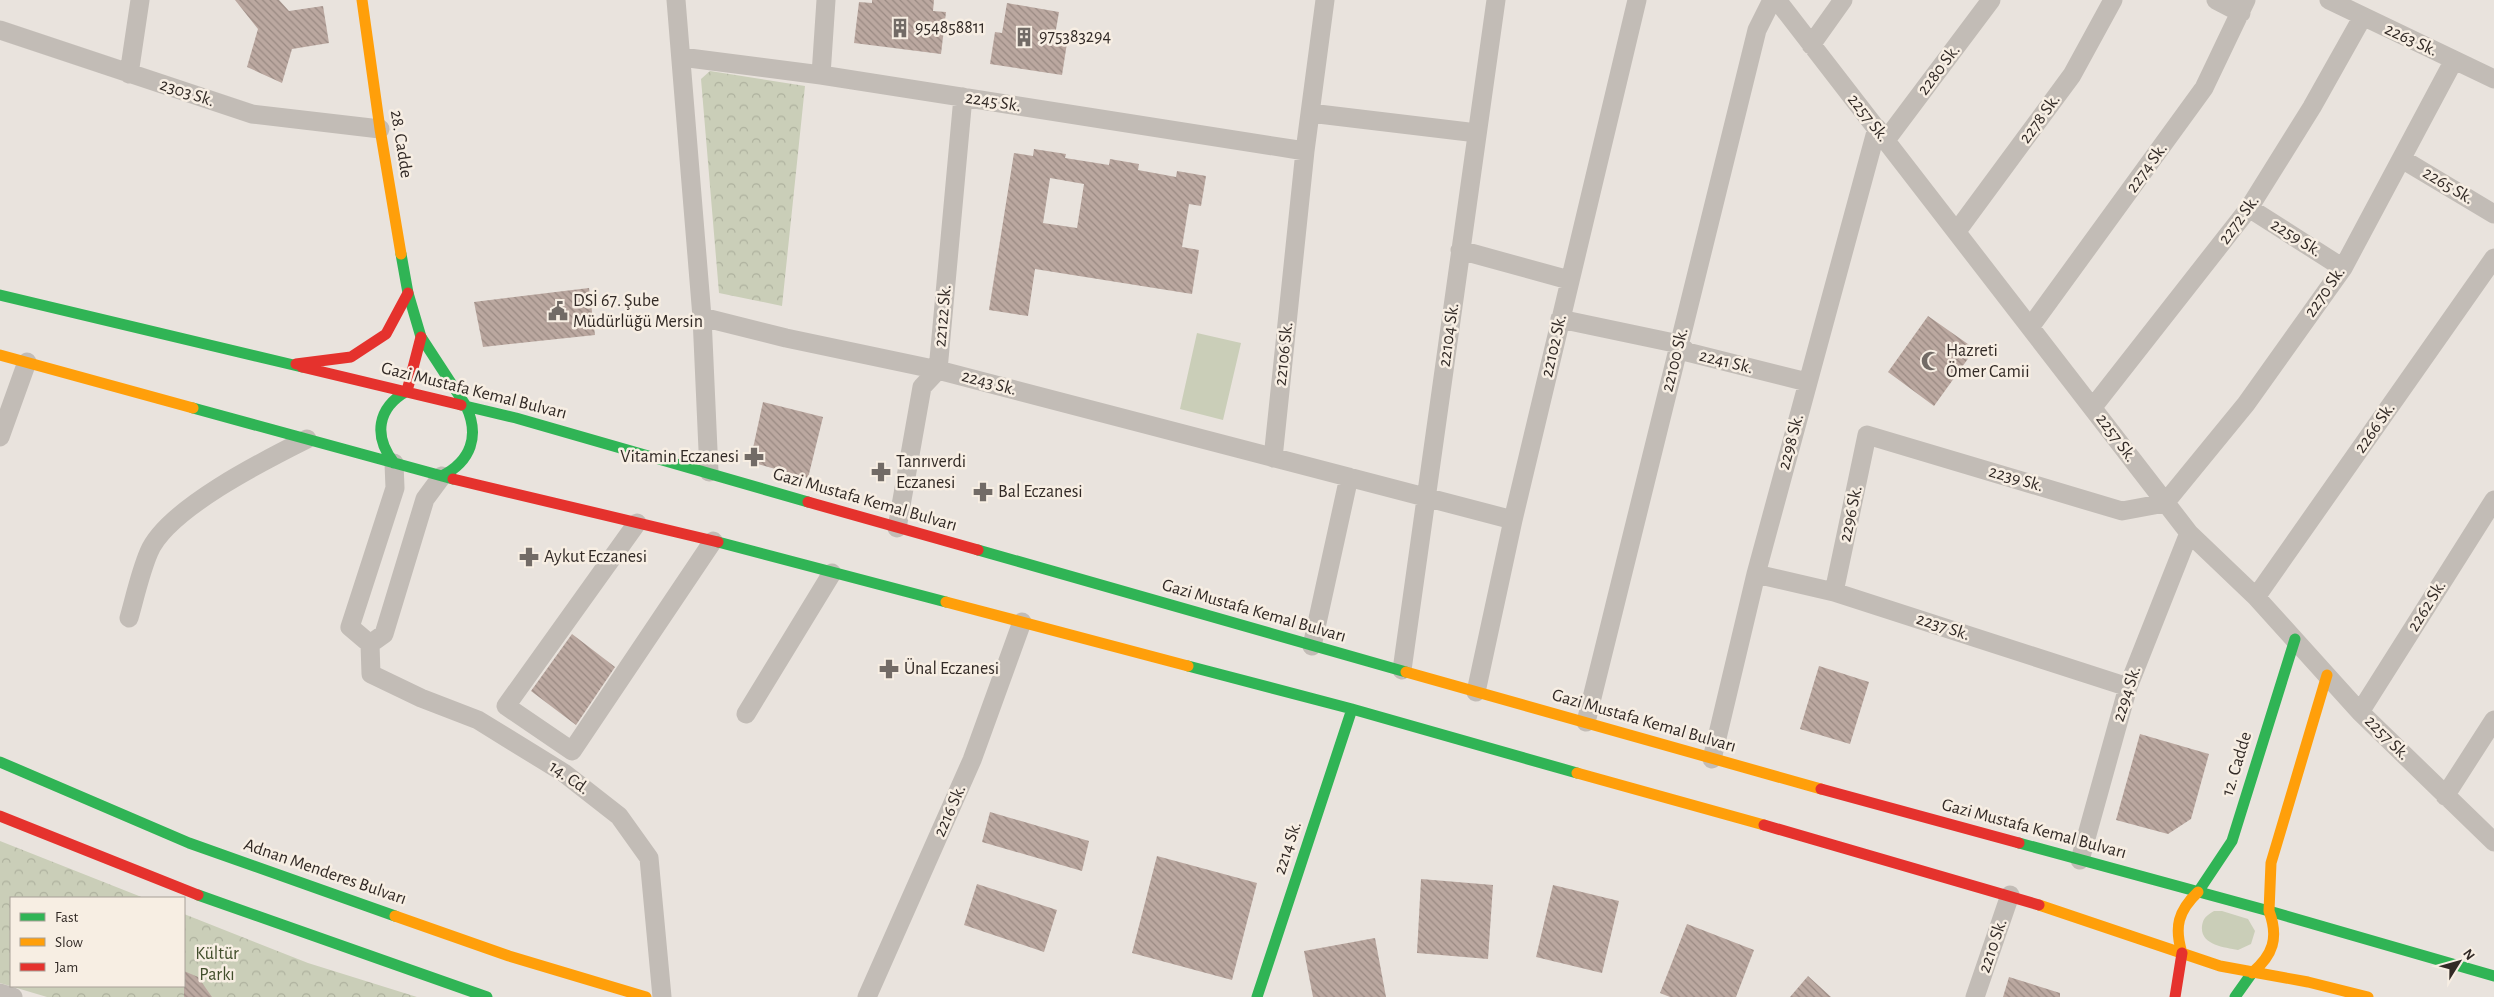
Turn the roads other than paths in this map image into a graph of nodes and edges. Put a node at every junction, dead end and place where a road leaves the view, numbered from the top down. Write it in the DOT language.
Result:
graph roads {
  1 [pos="140,0"];
  2 [pos="362,0"];
  3 [pos="676,0"];
  4 [pos="826,0"];
  5 [pos="1325,0"];
  6 [pos="1496,0"];
  7 [pos="1637,0"];
  8 [pos="1772,0"];
  9 [pos="1777,0"];
  10 [pos="1843,0"];
  11 [pos="1991,0"];
  12 [pos="2113,0"];
  13 [pos="2216,0"];
  14 [pos="2329,0"];
  15 [pos="2243,6"];
  16 [pos="2362,18"];
  17 [pos="0,30"];
  18 [pos="1811,45"];
  19 [pos="681,57"];
  20 [pos="2454,60"];
  21 [pos="129,74"];
  22 [pos="820,75"];
  23 [pos="2494,79"];
  24 [pos="963,98"];
  25 [pos="1310,113"];
  26 [pos="380,129"];
  27 [pos="1477,132"];
  28 [pos="1881,134"];
  29 [pos="1305,151"];
  30 [pos="2402,159"];
  31 [pos="2249,208"];
  32 [pos="2494,214"];
  33 [pos="1957,231"];
  34 [pos="1460,250"];
  35 [pos="2494,258"];
  36 [pos="2343,268"];
  37 [pos="1569,280"];
  38 [pos="408,293"];
  39 [pos="0,296"];
  40 [pos="702,317"];
  41 [pos="1560,319"];
  42 [pos="2031,326"];
  43 [pos="421,338"];
  44 [pos="1679,344"];
  45 [pos="0,354"];
  46 [pos="27,362"];
  47 [pos="294,364"];
  48 [pos="938,370"];
  49 [pos="1807,382"];
  50 [pos="407,391"];
  51 [pos="466,406"];
  52 [pos="2093,407"];
  53 [pos="1867,436"];
  54 [pos="0,437"];
  55 [pos="307,439"];
  56 [pos="1273,458"];
  57 [pos="394,463"];
  58 [pos="709,472"];
  59 [pos="442,476"];
  60 [pos="1349,478"];
  61 [pos="1427,496"];
  62 [pos="2494,500"];
  63 [pos="2165,503"];
  64 [pos="1513,520"];
  65 [pos="637,523"];
  66 [pos="897,528"];
  67 [pos="2189,533"];
  68 [pos="713,541"];
  69 [pos="832,572"];
  70 [pos="1756,574"];
  71 [pos="1834,592"];
  72 [pos="2256,597"];
  73 [pos="129,618"];
  74 [pos="1022,622"];
  75 [pos="2294,640"];
  76 [pos="370,644"];
  77 [pos="1312,646"];
  78 [pos="1402,670"];
  79 [pos="2327,675"];
  80 [pos="2128,687"];
  81 [pos="1476,692"];
  82 [pos="1352,709"];
  83 [pos="2360,712"];
  84 [pos="746,714"];
  85 [pos="2494,720"];
  86 [pos="1586,722"];
  87 [pos="1712,759"];
  88 [pos="0,762"];
  89 [pos="2445,796"];
  90 [pos="0,816"];
  91 [pos="2494,842"];
  92 [pos="2080,860"];
  93 [pos="2198,892"];
  94 [pos="2010,896"];
  95 [pos="2269,911"];
  96 [pos="2182,953"];
  97 [pos="2252,973"];
  98 [pos="2494,976"];
  99 [pos="0,993"];
  100 [pos="13,997"];
  101 [pos="487,997"];
  102 [pos="646,997"];
  103 [pos="662,997"];
  104 [pos="867,997"];
  105 [pos="1258,997"];
  106 [pos="1976,997"];
  107 [pos="2175,997"];
  108 [pos="2235,997"];
  109 [pos="2368,997"];
  1 -- 21 [label="street"];
  2 -- 26 [label="main road, 28. Cadde"];
  3 -- 19 [label="street"];
  4 -- 22 [label="street"];
  5 -- 25 [label="street, 22106 Sk."];
  6 -- 27 [label="street, 22104 Sk."];
  7 -- 37 [label="street, 22102 Sk."];
  8 -- 44 [label="street, 22100 Sk."];
  9 -- 18 [label="street, 2257 Sk."];
  10 -- 18 [label="street"];
  11 -- 28 [label="street, 2280 Sk."];
  12 -- 33 [label="street, 2278 Sk."];
  13 -- 15 [label="street"];
  14 -- 16 [label="street, 2263 Sk."];
  15 -- 42 [label="street, 2274 Sk."];
  16 -- 20 [label="street, 2263 Sk."];
  16 -- 31 [label="street, 2272 Sk."];
  17 -- 21 [label="street, 2303 Sk."];
  18 -- 28 [label="street, 2257 Sk."];
  19 -- 22 [label="street, 2245 Sk."];
  19 -- 40 [label="street"];
  20 -- 23 [label="street, 2263 Sk."];
  20 -- 30 [label="street, 2270 Sk."];
  21 -- 26 [label="street, 2303 Sk."];
  22 -- 24 [label="street, 2245 Sk."];
  24 -- 29 [label="street, 2245 Sk."];
  24 -- 48 [label="street, 22122 Sk."];
  25 -- 27 [label="street"];
  25 -- 29 [label="street, 22106 Sk."];
  26 -- 38 [label="main road, 28. Cadde"];
  27 -- 34 [label="street, 22104 Sk."];
  28 -- 33 [label="street, 2257 Sk."];
  28 -- 49 [label="street, 2298 Sk."];
  29 -- 56 [label="street, 22106 Sk."];
  30 -- 32 [label="street, 2265 Sk."];
  30 -- 36 [label="street, 2270 Sk."];
  31 -- 36 [label="street, 2259 Sk."];
  31 -- 52 [label="street, 2272 Sk."];
  33 -- 42 [label="street, 2257 Sk."];
  34 -- 37 [label="street"];
  34 -- 61 [label="street, 22104 Sk."];
  35 -- 72 [label="street, 2266 Sk."];
  36 -- 63 [label="street, 2270 Sk."];
  37 -- 41 [label="street, 22102 Sk."];
  38 -- 43 [label="main road, 28. Cadde"];
  38 -- 47 [label="main road"];
  39 -- 47 [label="main road, Gazi Mustafa Kemal Bulvarı"];
  40 -- 48 [label="street, 2243 Sk."];
  40 -- 58 [label="street"];
  41 -- 44 [label="street, 2241 Sk."];
  41 -- 64 [label="street, 22102 Sk."];
  42 -- 52 [label="street, 2257 Sk."];
  43 -- 50 [label="main road"];
  43 -- 51 [label="main road, 28. Cadde"];
  44 -- 49 [label="street, 2241 Sk."];
  44 -- 86 [label="street, 22100 Sk."];
  45 -- 46 [label="main road"];
  46 -- 54 [label="street"];
  46 -- 55 [label="main road"];
  47 -- 50 [label="main road, Gazi Mustafa Kemal Bulvarı"];
  48 -- 56 [label="street, 2243 Sk."];
  48 -- 66 [label="street, 22122 Sk."];
  49 -- 70 [label="street, 2298 Sk."];
  50 -- 51 [label="main road, Gazi Mustafa Kemal Bulvarı"];
  50 -- 57 [label="main road"];
  51 -- 58 [label="main road, Gazi Mustafa Kemal Bulvarı"];
  51 -- 59 [label="main road"];
  52 -- 63 [label="street, 2257 Sk."];
  53 -- 63 [label="street, 2239 Sk."];
  53 -- 71 [label="street, 2296 Sk."];
  55 -- 57 [label="main road"];
  55 -- 73 [label="street"];
  56 -- 60 [label="street"];
  57 -- 59 [label="main road"];
  57 -- 76 [label="street"];
  58 -- 66 [label="main road, Gazi Mustafa Kemal Bulvarı"];
  59 -- 65 [label="main road"];
  59 -- 76 [label="street"];
  60 -- 61 [label="street"];
  60 -- 77 [label="street"];
  61 -- 64 [label="street"];
  61 -- 78 [label="street, 22104 Sk."];
  62 -- 83 [label="street, 2262 Sk."];
  63 -- 67 [label="street, 2257 Sk."];
  64 -- 81 [label="street, 22102 Sk."];
  65 -- 68 [label="main road"];
  65 -- 68 [label="street"];
  66 -- 77 [label="main road, Gazi Mustafa Kemal Bulvarı"];
  67 -- 72 [label="street, 2257 Sk."];
  67 -- 80 [label="street, 2294 Sk."];
  68 -- 69 [label="main road"];
  69 -- 74 [label="main road"];
  69 -- 84 [label="street"];
  70 -- 71 [label="street, 2237 Sk."];
  70 -- 87 [label="street, 2298 Sk."];
  71 -- 80 [label="street, 2237 Sk."];
  72 -- 75 [label="street, 2257 Sk."];
  74 -- 82 [label="main road"];
  74 -- 104 [label="street, 2216 Sk."];
  75 -- 79 [label="street, 2257 Sk."];
  75 -- 93 [label="main road, 12. Cadde"];
  76 -- 103 [label="street, 14. Cd."];
  77 -- 78 [label="main road, Gazi Mustafa Kemal Bulvarı"];
  78 -- 81 [label="main road, Gazi Mustafa Kemal Bulvarı"];
  79 -- 83 [label="street, 2257 Sk."];
  79 -- 95 [label="main road"];
  80 -- 92 [label="street, 2294 Sk."];
  81 -- 86 [label="main road, Gazi Mustafa Kemal Bulvarı"];
  82 -- 94 [label="main road"];
  82 -- 105 [label="main road, 2214 Sk."];
  83 -- 89 [label="street, 2257 Sk."];
  85 -- 89 [label="street"];
  86 -- 87 [label="main road, Gazi Mustafa Kemal Bulvarı"];
  87 -- 92 [label="main road, Gazi Mustafa Kemal Bulvarı"];
  88 -- 102 [label="main road, Adnan Menderes Bulvarı"];
  89 -- 91 [label="street, 2257 Sk."];
  90 -- 101 [label="main road"];
  92 -- 93 [label="main road, Gazi Mustafa Kemal Bulvarı"];
  93 -- 95 [label="main road, Gazi Mustafa Kemal Bulvarı"];
  93 -- 96 [label="main road"];
  94 -- 96 [label="main road"];
  94 -- 106 [label="street, 2210 Sk."];
  95 -- 97 [label="main road"];
  95 -- 98 [label="main road, Gazi Mustafa Kemal Bulvarı"];
  96 -- 97 [label="main road"];
  96 -- 107 [label="main road"];
  97 -- 108 [label="main road"];
  97 -- 109 [label="main road"];
  99 -- 100 [label="street"];
}
